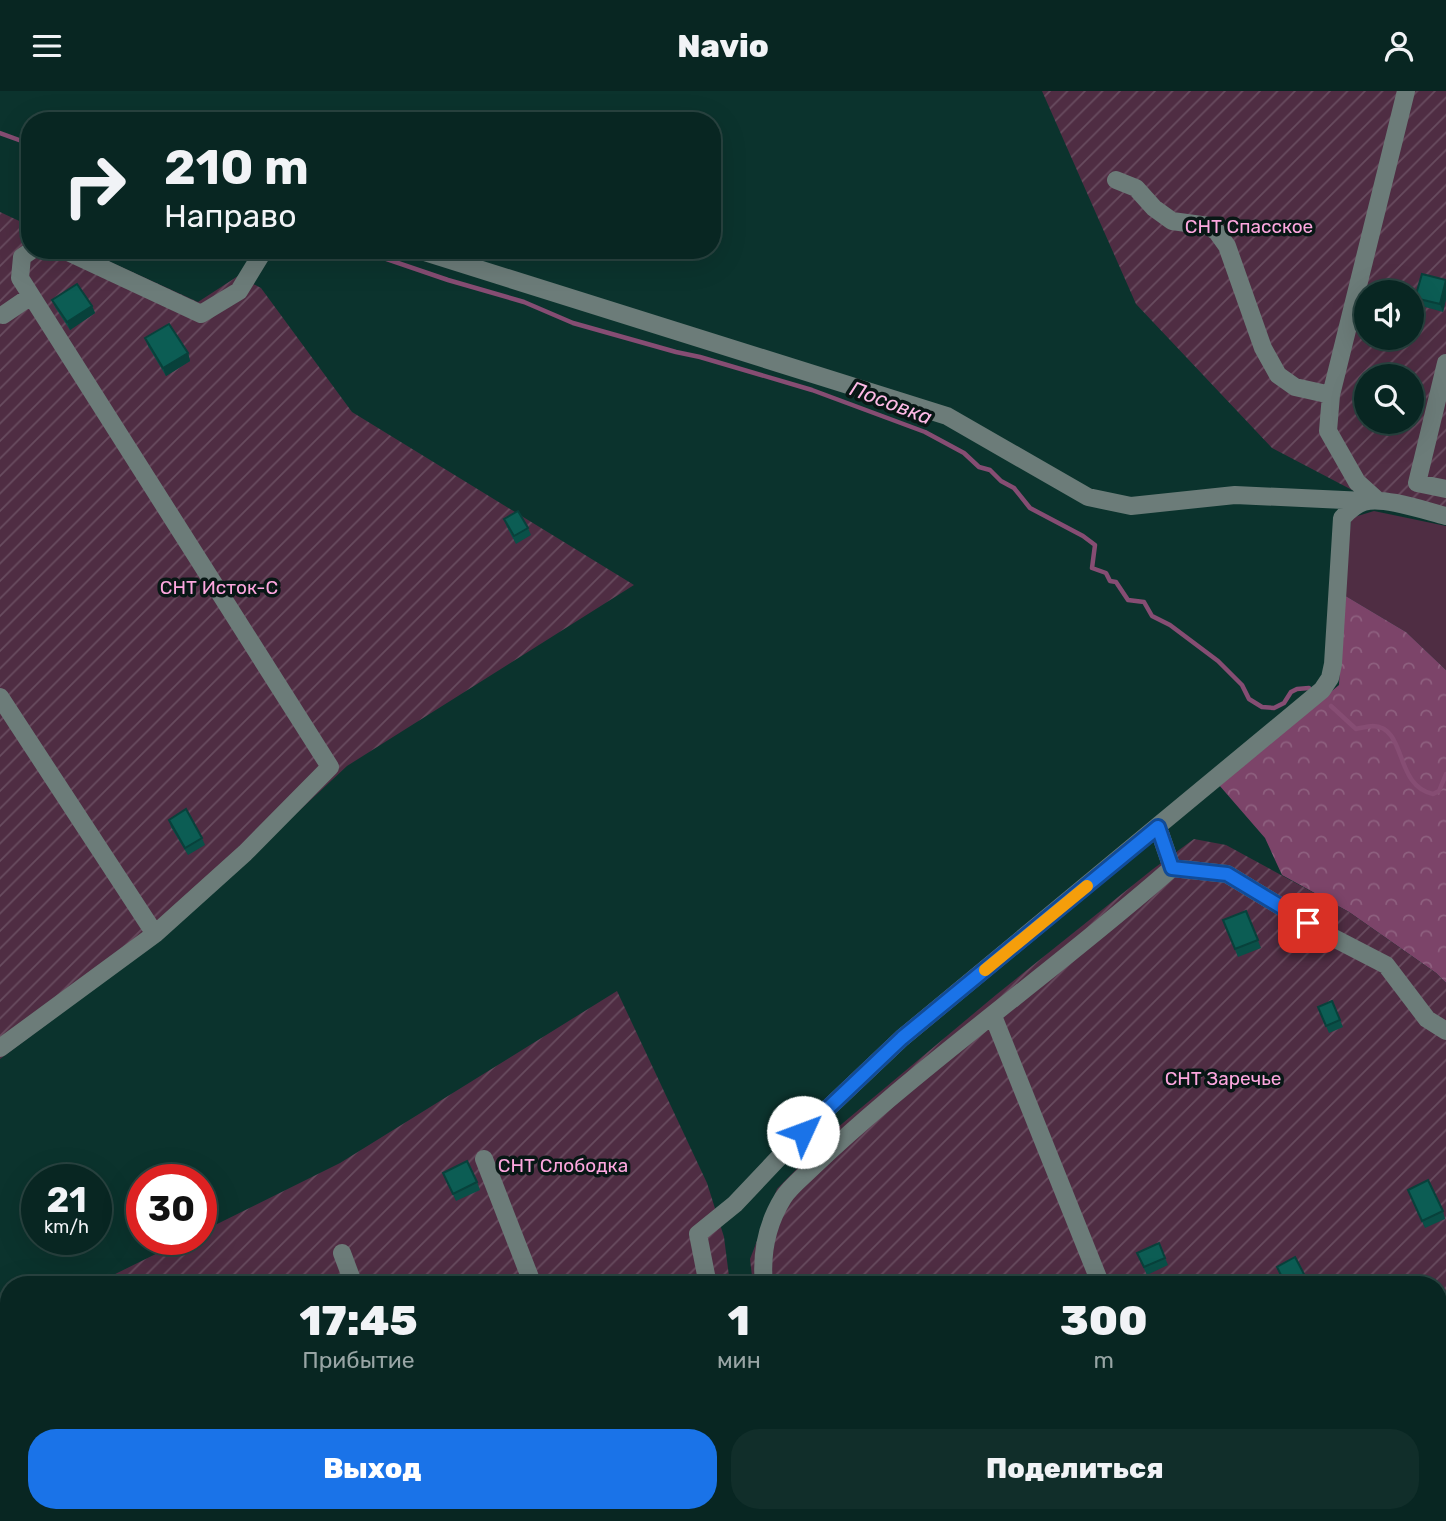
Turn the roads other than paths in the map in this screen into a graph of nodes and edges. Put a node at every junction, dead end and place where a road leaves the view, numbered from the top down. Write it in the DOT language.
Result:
graph roads {
  1 [pos="1406,91"];
  2 [pos="1116,180"];
  3 [pos="22,259"];
  4 [pos="83,259"];
  5 [pos="259,259"];
  6 [pos="447,259"];
  7 [pos="31,296"];
  8 [pos="3,315"];
  9 [pos="1446,363"];
  10 [pos="1331,395"];
  11 [pos="1446,489"];
  12 [pos="1371,501"];
  13 [pos="1446,516"];
  14 [pos="0,697"];
  15 [pos="1158,827"];
  16 [pos="1172,868"];
  17 [pos="155,934"];
  18 [pos="993,1016"];
  19 [pos="1446,1031"];
  20 [pos="0,1048"];
  21 [pos="484,1159"];
  22 [pos="342,1253"];
  23 [pos="351,1276"];
  24 [pos="530,1276"];
  25 [pos="706,1276"];
  26 [pos="763,1276"];
  27 [pos="1097,1276"];
  1 -- 10 [label="street"];
  2 -- 10 [label="street"];
  3 -- 7 [label="street"];
  4 -- 5 [label="street"];
  6 -- 12 [label="street"];
  7 -- 8 [label="street"];
  7 -- 17 [label="street"];
  9 -- 11 [label="street"];
  10 -- 12 [label="street"];
  12 -- 13 [label="street"];
  12 -- 15 [label="street"];
  14 -- 17 [label="street"];
  15 -- 16 [label="street"];
  15 -- 25 [label="street"];
  16 -- 18 [label="street"];
  16 -- 19 [label="street"];
  17 -- 20 [label="street"];
  18 -- 26 [label="street"];
  18 -- 27 [label="street"];
  21 -- 24 [label="street"];
  22 -- 23 [label="street"];
}
